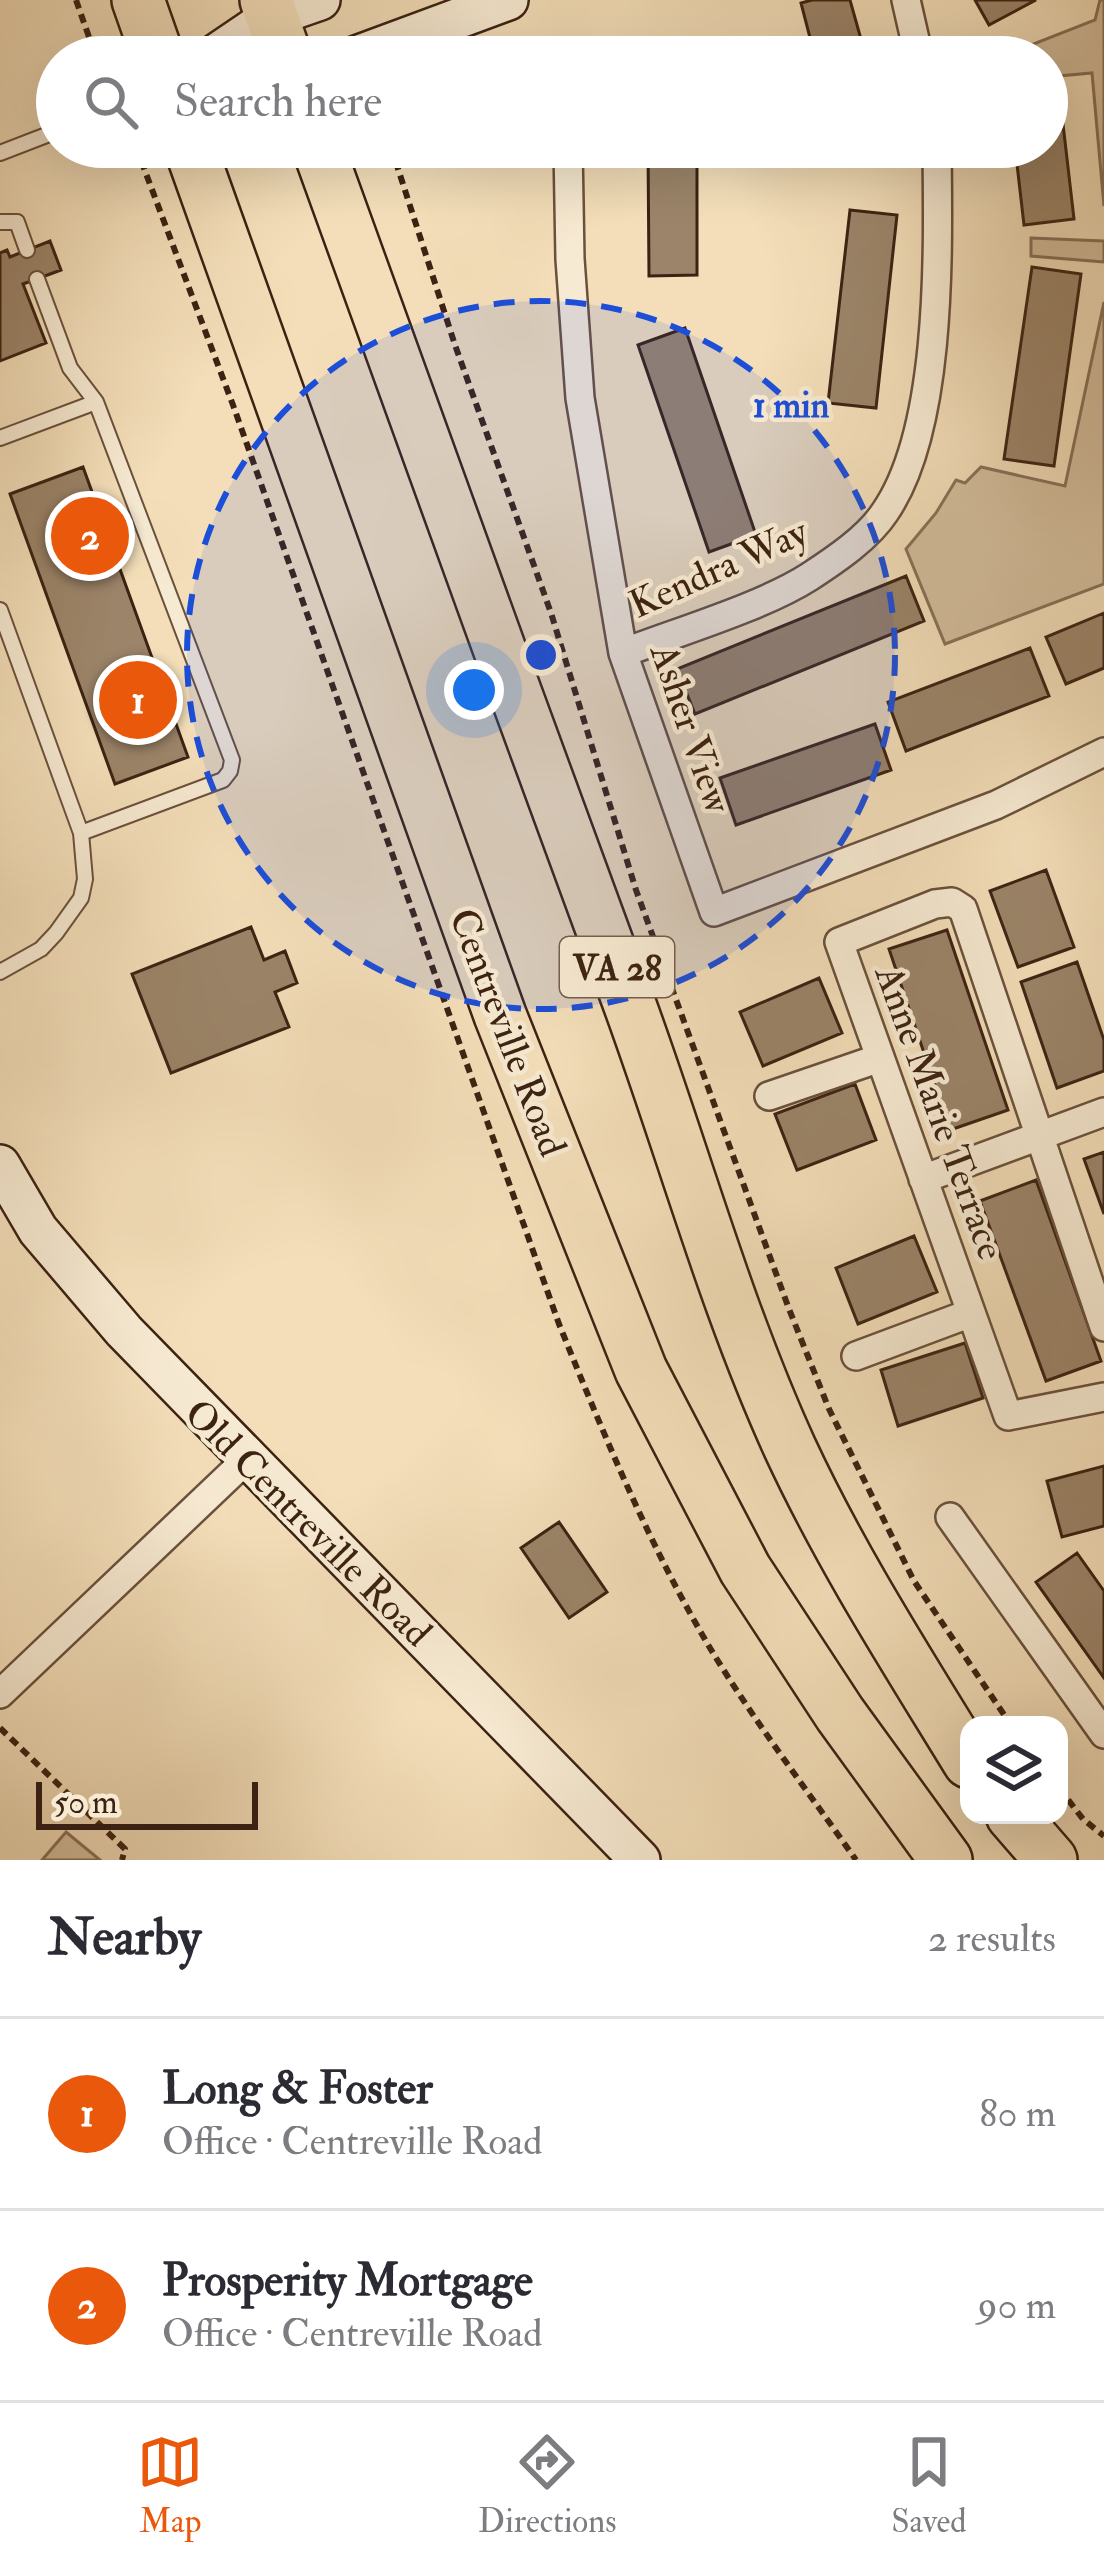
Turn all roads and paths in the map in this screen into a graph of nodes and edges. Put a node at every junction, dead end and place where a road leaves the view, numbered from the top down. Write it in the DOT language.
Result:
graph roads {
  1 [pos="92,0"];
  2 [pos="138,0"];
  3 [pos="320,0"];
  4 [pos="508,0"];
  5 [pos="906,0"];
  6 [pos="77,3"];
  7 [pos="274,24"];
  8 [pos="89,36"];
  9 [pos="151,36"];
  10 [pos="411,36"];
  11 [pos="915,36"];
  12 [pos="36,139"];
  13 [pos="0,153"];
  14 [pos="198,168"];
  15 [pos="325,168"];
  16 [pos="398,168"];
  17 [pos="568,168"];
  18 [pos="937,168"];
  19 [pos="0,222"];
  20 [pos="27,250"];
  21 [pos="37,279"];
  22 [pos="96,402"];
  23 [pos="0,438"];
  24 [pos="0,610"];
  25 [pos="623,653"];
  26 [pos="1104,752"];
  27 [pos="81,833"];
  28 [pos="0,972"];
  29 [pos="880,1058"];
  30 [pos="770,1096"];
  31 [pos="1104,1112"];
  32 [pos="1039,1136"];
  33 [pos="0,1165"];
  34 [pos="923,1179"];
  35 [pos="971,1313"];
  36 [pos="1104,1327"];
  37 [pos="856,1356"];
  38 [pos="1104,1397"];
  39 [pos="248,1458"];
  40 [pos="950,1517"];
  41 [pos="0,1694"];
  42 [pos="1005,1716"];
  43 [pos="0,1728"];
  44 [pos="1104,1734"];
  45 [pos="960,1747"];
  46 [pos="1068,1800"];
  47 [pos="1020,1824"];
  48 [pos="1104,1836"];
  49 [pos="122,1860"];
  50 [pos="640,1860"];
  51 [pos="946,1860"];
  52 [pos="1051,1860"];
  1 -- 6 [label="path"];
  2 -- 9 [label="highway"];
  3 -- 7 [label="street"];
  4 -- 10 [label="street"];
  5 -- 11 [label="street"];
  6 -- 8 [label="path"];
  12 -- 13 [label="lane"];
  14 -- 51 [label="highway, Centreville Road"];
  15 -- 45 [label="highway, VA 28"];
  16 -- 42 [label="path"];
  17 -- 25 [label="street, Asher View"];
  18 -- 25 [label="street, Kendra Way"];
  19 -- 20 [label="lane"];
  21 -- 22 [label="lane"];
  22 -- 23 [label="lane"];
  22 -- 27 [label="lane"];
  24 -- 27 [label="lane"];
  25 -- 26 [label="street, Asher View"];
  27 -- 28 [label="lane"];
  29 -- 30 [label="street"];
  29 -- 32 [label="street, Anne Marie Terrace"];
  29 -- 34 [label="street, Anne Marie Terrace"];
  31 -- 32 [label="street"];
  32 -- 34 [label="street"];
  32 -- 36 [label="street, Anne Marie Terrace"];
  33 -- 39 [label="street, Old Centreville Road"];
  34 -- 35 [label="street, Anne Marie Terrace"];
  35 -- 37 [label="street"];
  35 -- 38 [label="street, Anne Marie Terrace"];
  39 -- 41 [label="street"];
  39 -- 50 [label="street, Old Centreville Road"];
  40 -- 44 [label="street"];
  43 -- 49 [label="path"];
  46 -- 48 [label="path"];
  47 -- 52 [label="highway"];
}
